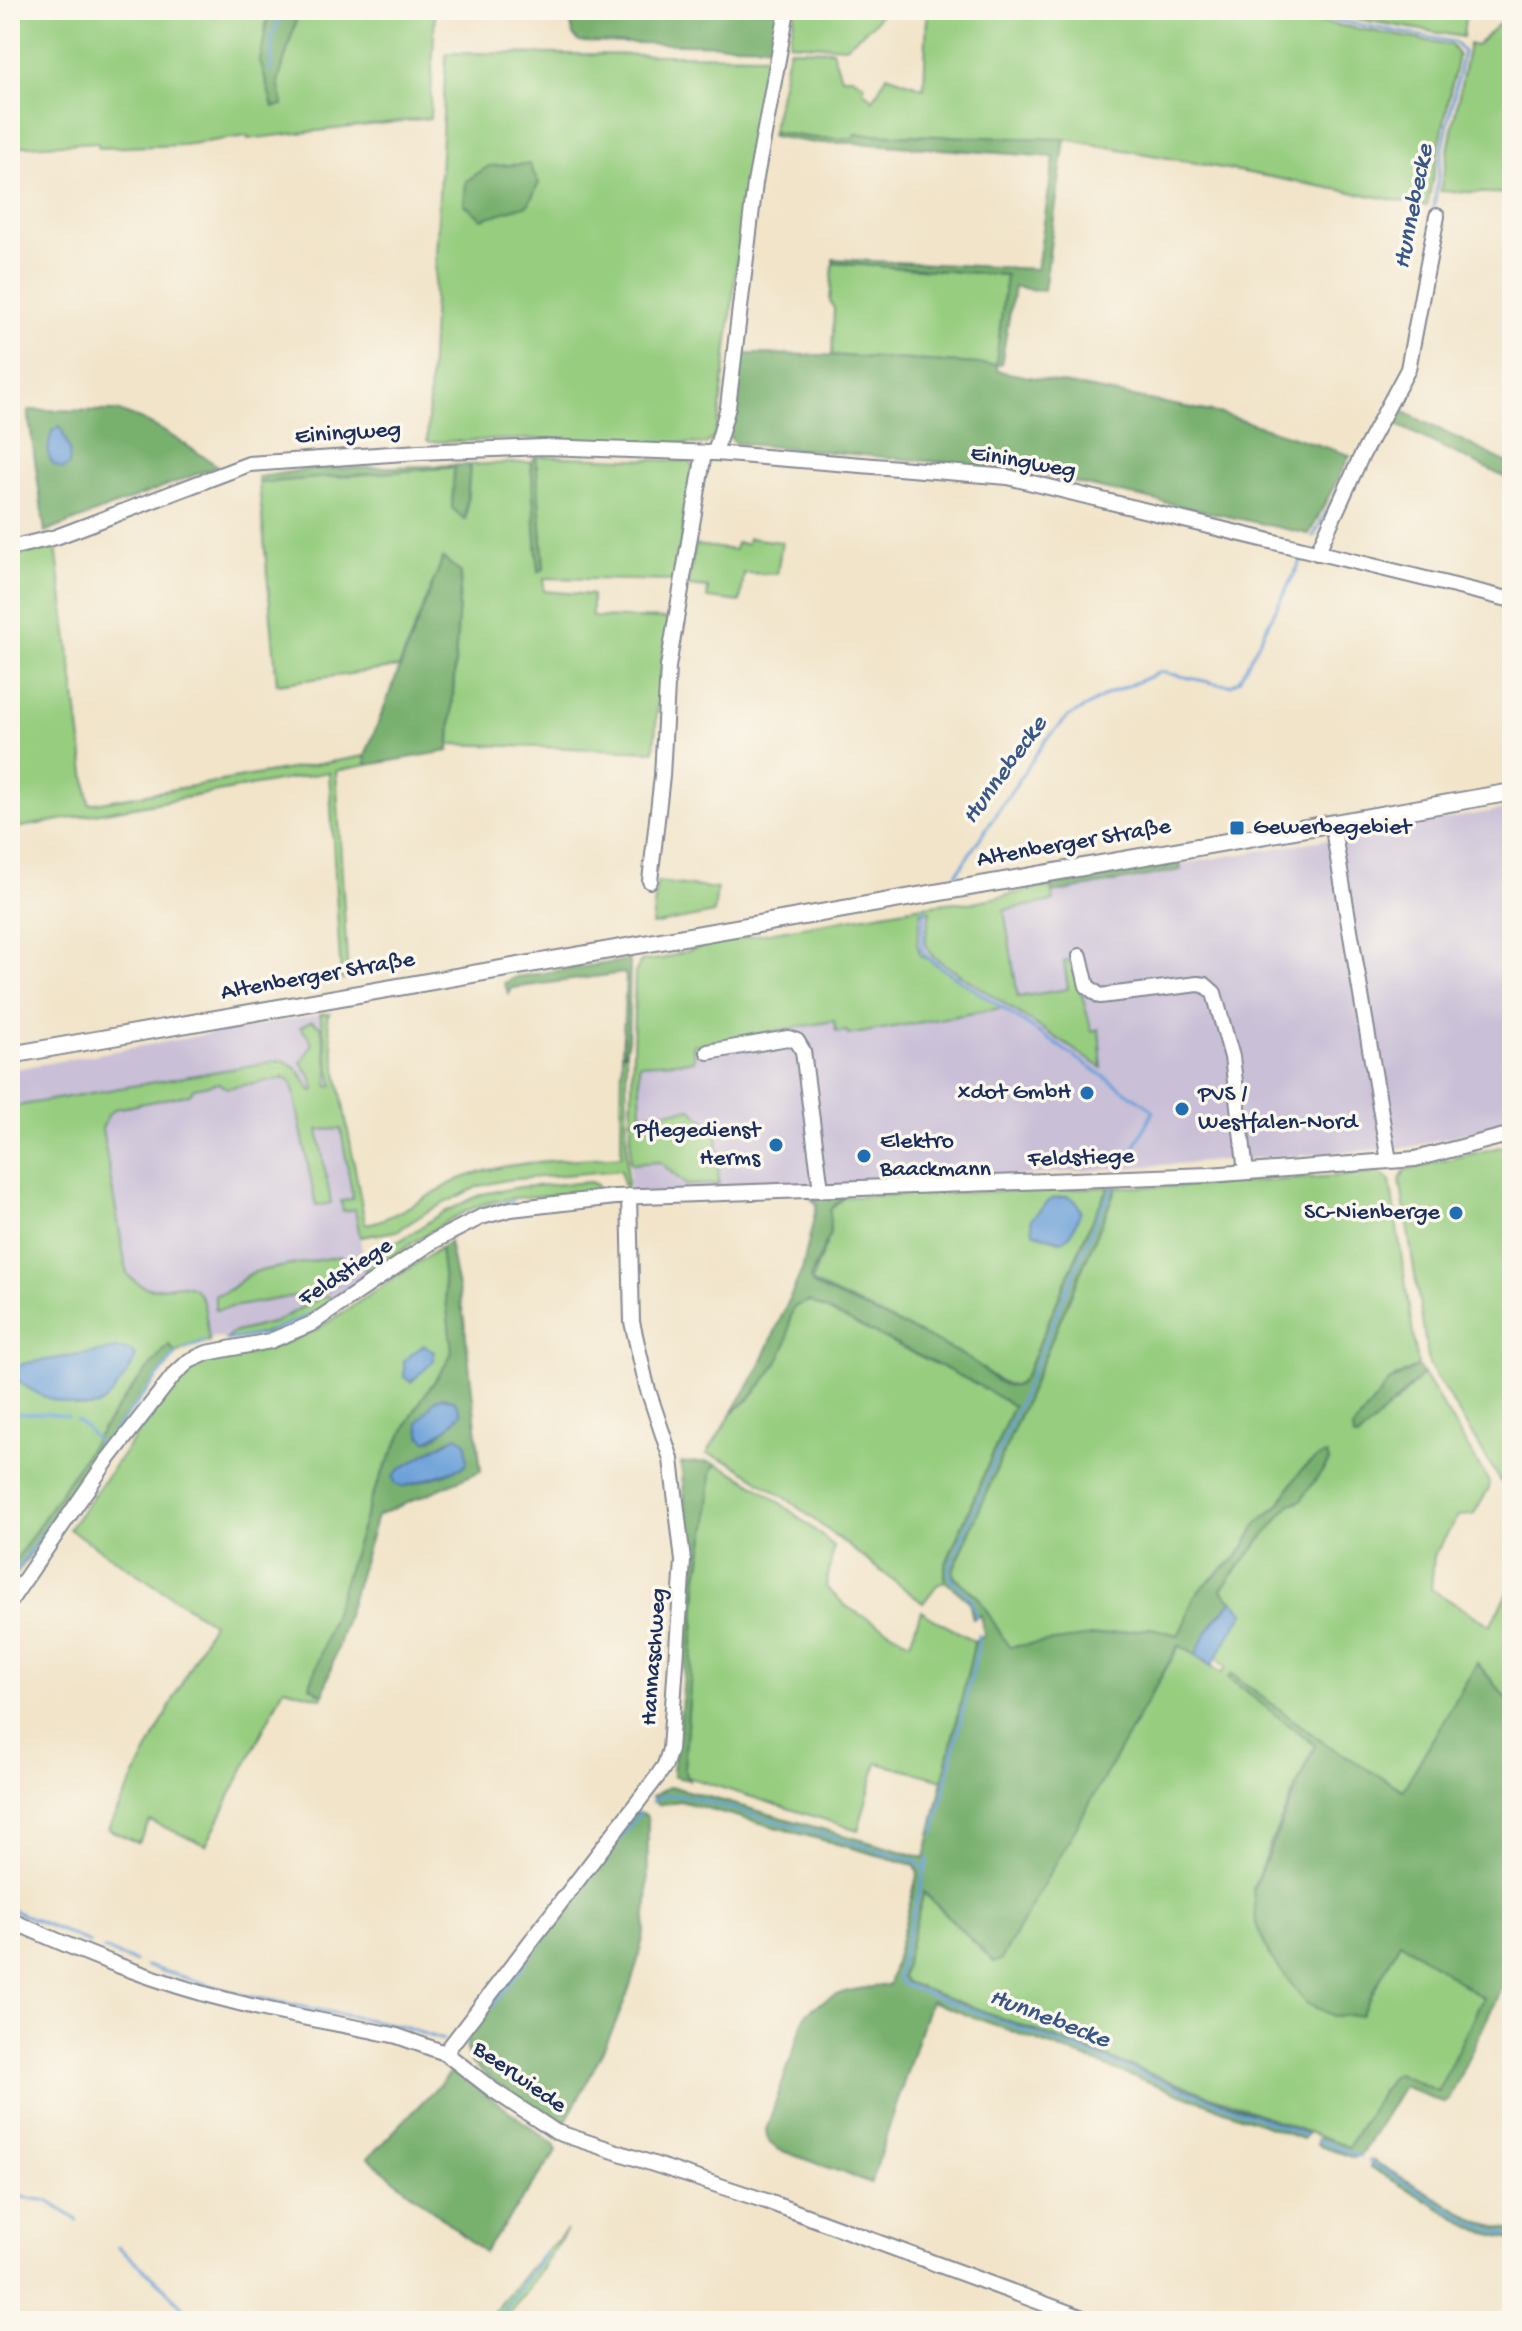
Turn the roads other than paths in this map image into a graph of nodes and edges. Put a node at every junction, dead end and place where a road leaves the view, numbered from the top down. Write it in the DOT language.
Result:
graph roads {
  1 [pos="786,16"];
  2 [pos="1437,216"];
  3 [pos="710,453"];
  4 [pos="10,548"];
  5 [pos="1317,553"];
  6 [pos="1512,600"];
  7 [pos="1512,792"];
  8 [pos="1332,823"];
  9 [pos="650,881"];
  10 [pos="1080,956"];
  11 [pos="708,1052"];
  12 [pos="10,1055"];
  13 [pos="1512,1134"];
  14 [pos="1389,1161"];
  15 [pos="1246,1172"];
  16 [pos="821,1190"];
  17 [pos="629,1196"];
  18 [pos="10,1601"];
  19 [pos="10,1920"];
  20 [pos="445,2053"];
  21 [pos="1091,2321"];
  1 -- 3 [label="street"];
  2 -- 5 [label="street"];
  3 -- 4 [label="street, Einingweg"];
  3 -- 5 [label="street, Einingweg"];
  3 -- 9 [label="street"];
  5 -- 6 [label="street, Einingweg"];
  7 -- 8 [label="main road, Altenberger Straße"];
  8 -- 12 [label="main road, Altenberger Straße"];
  8 -- 14 [label="street"];
  10 -- 15 [label="street"];
  11 -- 16 [label="street"];
  13 -- 14 [label="street, Feldstiege"];
  14 -- 15 [label="street, Feldstiege"];
  15 -- 16 [label="street, Feldstiege"];
  16 -- 17 [label="street, Feldstiege"];
  17 -- 18 [label="street, Feldstiege"];
  17 -- 20 [label="street, Hannaschweg"];
  19 -- 20 [label="street, Beerwiede"];
  20 -- 21 [label="street, Beerwiede"];
}
